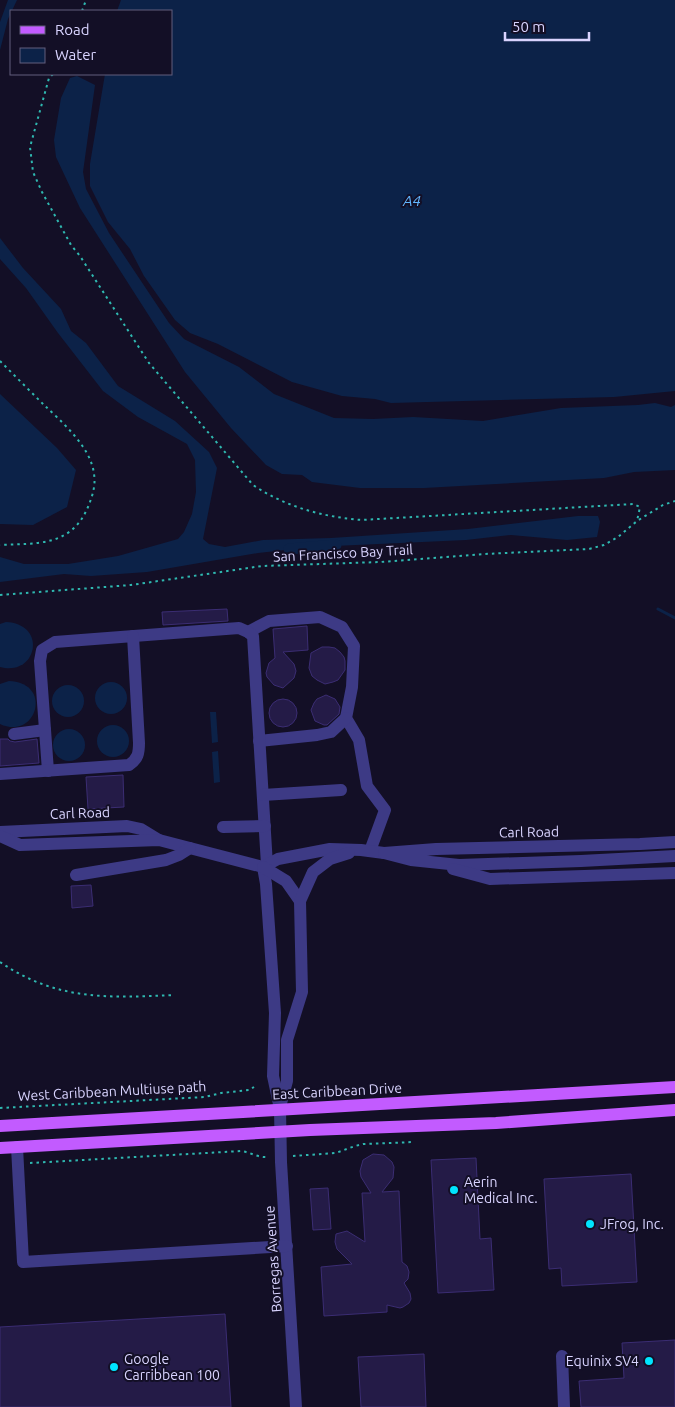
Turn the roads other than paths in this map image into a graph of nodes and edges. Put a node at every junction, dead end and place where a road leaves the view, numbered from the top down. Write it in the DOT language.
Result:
graph roads {
  1 [pos="248,632"];
  2 [pos="133,636"];
  3 [pos="346,718"];
  4 [pos="45,730"];
  5 [pos="14,734"];
  6 [pos="259,741"];
  7 [pos="48,771"];
  8 [pos="0,774"];
  9 [pos="341,790"];
  10 [pos="263,795"];
  11 [pos="265,826"];
  12 [pos="223,827"];
  13 [pos="0,832"];
  14 [pos="0,836"];
  15 [pos="158,840"];
  16 [pos="673,840"];
  17 [pos="190,848"];
  18 [pos="365,851"];
  19 [pos="384,853"];
  20 [pos="675,856"];
  21 [pos="434,862"];
  22 [pos="265,866"];
  23 [pos="675,872"];
  24 [pos="76,875"];
  25 [pos="300,901"];
  26 [pos="675,1087"];
  27 [pos="280,1109"];
  28 [pos="675,1110"];
  29 [pos="0,1126"];
  30 [pos="280,1132"];
  31 [pos="17,1147"];
  32 [pos="0,1148"];
  33 [pos="287,1246"];
  34 [pos="562,1356"];
  35 [pos="296,1407"];
  36 [pos="564,1407"];
  1 -- 2 [label="street"];
  1 -- 3 [label="street"];
  1 -- 6 [label="street, Borregas Avenue"];
  2 -- 4 [label="street"];
  2 -- 7 [label="street"];
  3 -- 6 [label="street"];
  3 -- 18 [label="street"];
  4 -- 5 [label="street"];
  4 -- 7 [label="street"];
  6 -- 10 [label="street, Borregas Avenue"];
  7 -- 8 [label="street"];
  9 -- 10 [label="street"];
  10 -- 11 [label="street, Borregas Avenue"];
  11 -- 12 [label="street"];
  11 -- 22 [label="street, Borregas Avenue"];
  13 -- 15 [label="street, Carl Road"];
  14 -- 15 [label="street, Carl Road"];
  15 -- 17 [label="street, Carl Road"];
  16 -- 19 [label="street, Carl Road"];
  17 -- 22 [label="street, Carl Road"];
  17 -- 24 [label="street"];
  18 -- 19 [label="street, Carl Road"];
  18 -- 22 [label="street, Carl Road"];
  18 -- 25 [label="street, Borregas Avenue"];
  19 -- 21 [label="street, Carl Road"];
  20 -- 21 [label="street, Carl Road"];
  21 -- 23 [label="street, Carl Road"];
  22 -- 25 [label="street"];
  22 -- 27 [label="street, Borregas Avenue"];
  25 -- 27 [label="street, Borregas Avenue"];
  26 -- 27 [label="main road, East Caribbean Drive"];
  27 -- 29 [label="main road, East Caribbean Drive"];
  27 -- 30 [label="street, Borregas Avenue"];
  28 -- 30 [label="main road"];
  30 -- 31 [label="main road"];
  30 -- 33 [label="street, Borregas Avenue"];
  31 -- 32 [label="main road"];
  31 -- 33 [label="street"];
  33 -- 35 [label="street, Borregas Avenue"];
  34 -- 36 [label="street"];
}
